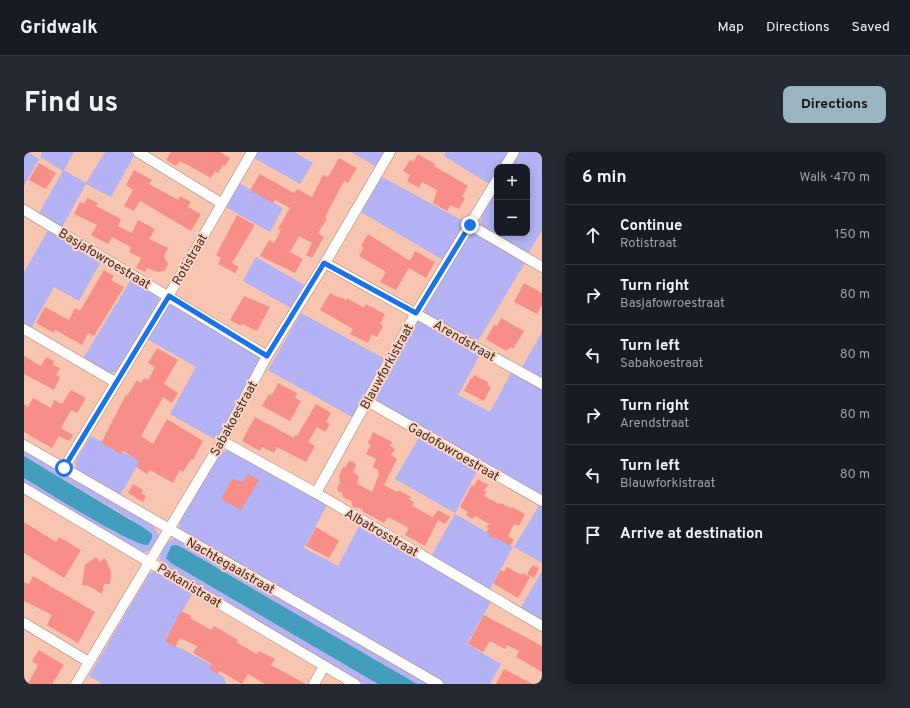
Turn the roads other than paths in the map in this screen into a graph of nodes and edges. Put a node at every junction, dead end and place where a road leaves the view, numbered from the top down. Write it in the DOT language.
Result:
graph roads {
  1 [pos="138,152"];
  2 [pos="252,152"];
  3 [pos="390,152"];
  4 [pos="514,152"];
  5 [pos="507,164"];
  6 [pos="494,185"];
  7 [pos="221,203"];
  8 [pos="24,210"];
  9 [pos="470,225"];
  10 [pos="324,263"];
  11 [pos="542,267"];
  12 [pos="169,296"];
  13 [pos="416,313"];
  14 [pos="24,329"];
  15 [pos="267,356"];
  16 [pos="115,382"];
  17 [pos="542,384"];
  18 [pos="367,401"];
  19 [pos="222,441"];
  20 [pos="24,445"];
  21 [pos="64,468"];
  22 [pos="24,488"];
  23 [pos="316,493"];
  24 [pos="542,501"];
  25 [pos="168,529"];
  26 [pos="150,561"];
  27 [pos="24,622"];
  28 [pos="542,626"];
  29 [pos="89,662"];
  30 [pos="324,666"];
  31 [pos="76,684"];
  32 [pos="314,684"];
  33 [pos="355,684"];
  34 [pos="438,684"];
  1 -- 7 [label="street"];
  2 -- 7 [label="street, Rotistraat"];
  3 -- 10 [label="street, Sabakoestraat"];
  4 -- 5 [label="street"];
  6 -- 9 [label="street, Blauwforkistraat"];
  7 -- 12 [label="street, Rotistraat"];
  8 -- 12 [label="street, Basjafowroestraat"];
  9 -- 11 [label="street"];
  9 -- 13 [label="street, Blauwforkistraat"];
  10 -- 13 [label="street, Arendstraat"];
  10 -- 15 [label="street, Sabakoestraat"];
  12 -- 15 [label="street, Basjafowroestraat"];
  12 -- 16 [label="street, Rotistraat"];
  13 -- 17 [label="street, Arendstraat"];
  13 -- 18 [label="street, Blauwforkistraat"];
  14 -- 16 [label="street"];
  15 -- 19 [label="street, Sabakoestraat"];
  16 -- 21 [label="street, Rotistraat"];
  18 -- 23 [label="street, Blauwforkistraat"];
  18 -- 24 [label="street, Gadofowroestraat"];
  19 -- 23 [label="street, Albatrosstraat"];
  19 -- 25 [label="street, Sabakoestraat"];
  20 -- 21 [label="street, Nachtegaalstraat"];
  21 -- 25 [label="street, Nachtegaalstraat"];
  22 -- 26 [label="street, Pakanistraat"];
  23 -- 28 [label="street, Albatrosstraat"];
  25 -- 26 [label="street, Sabakoestraat"];
  25 -- 34 [label="street, Nachtegaalstraat"];
  26 -- 29 [label="street, Sabakoestraat"];
  26 -- 30 [label="street, Pakanistraat"];
  27 -- 29 [label="street"];
  29 -- 31 [label="street, Sabakoestraat"];
  30 -- 32 [label="street"];
  30 -- 33 [label="street, Pakanistraat"];
}
